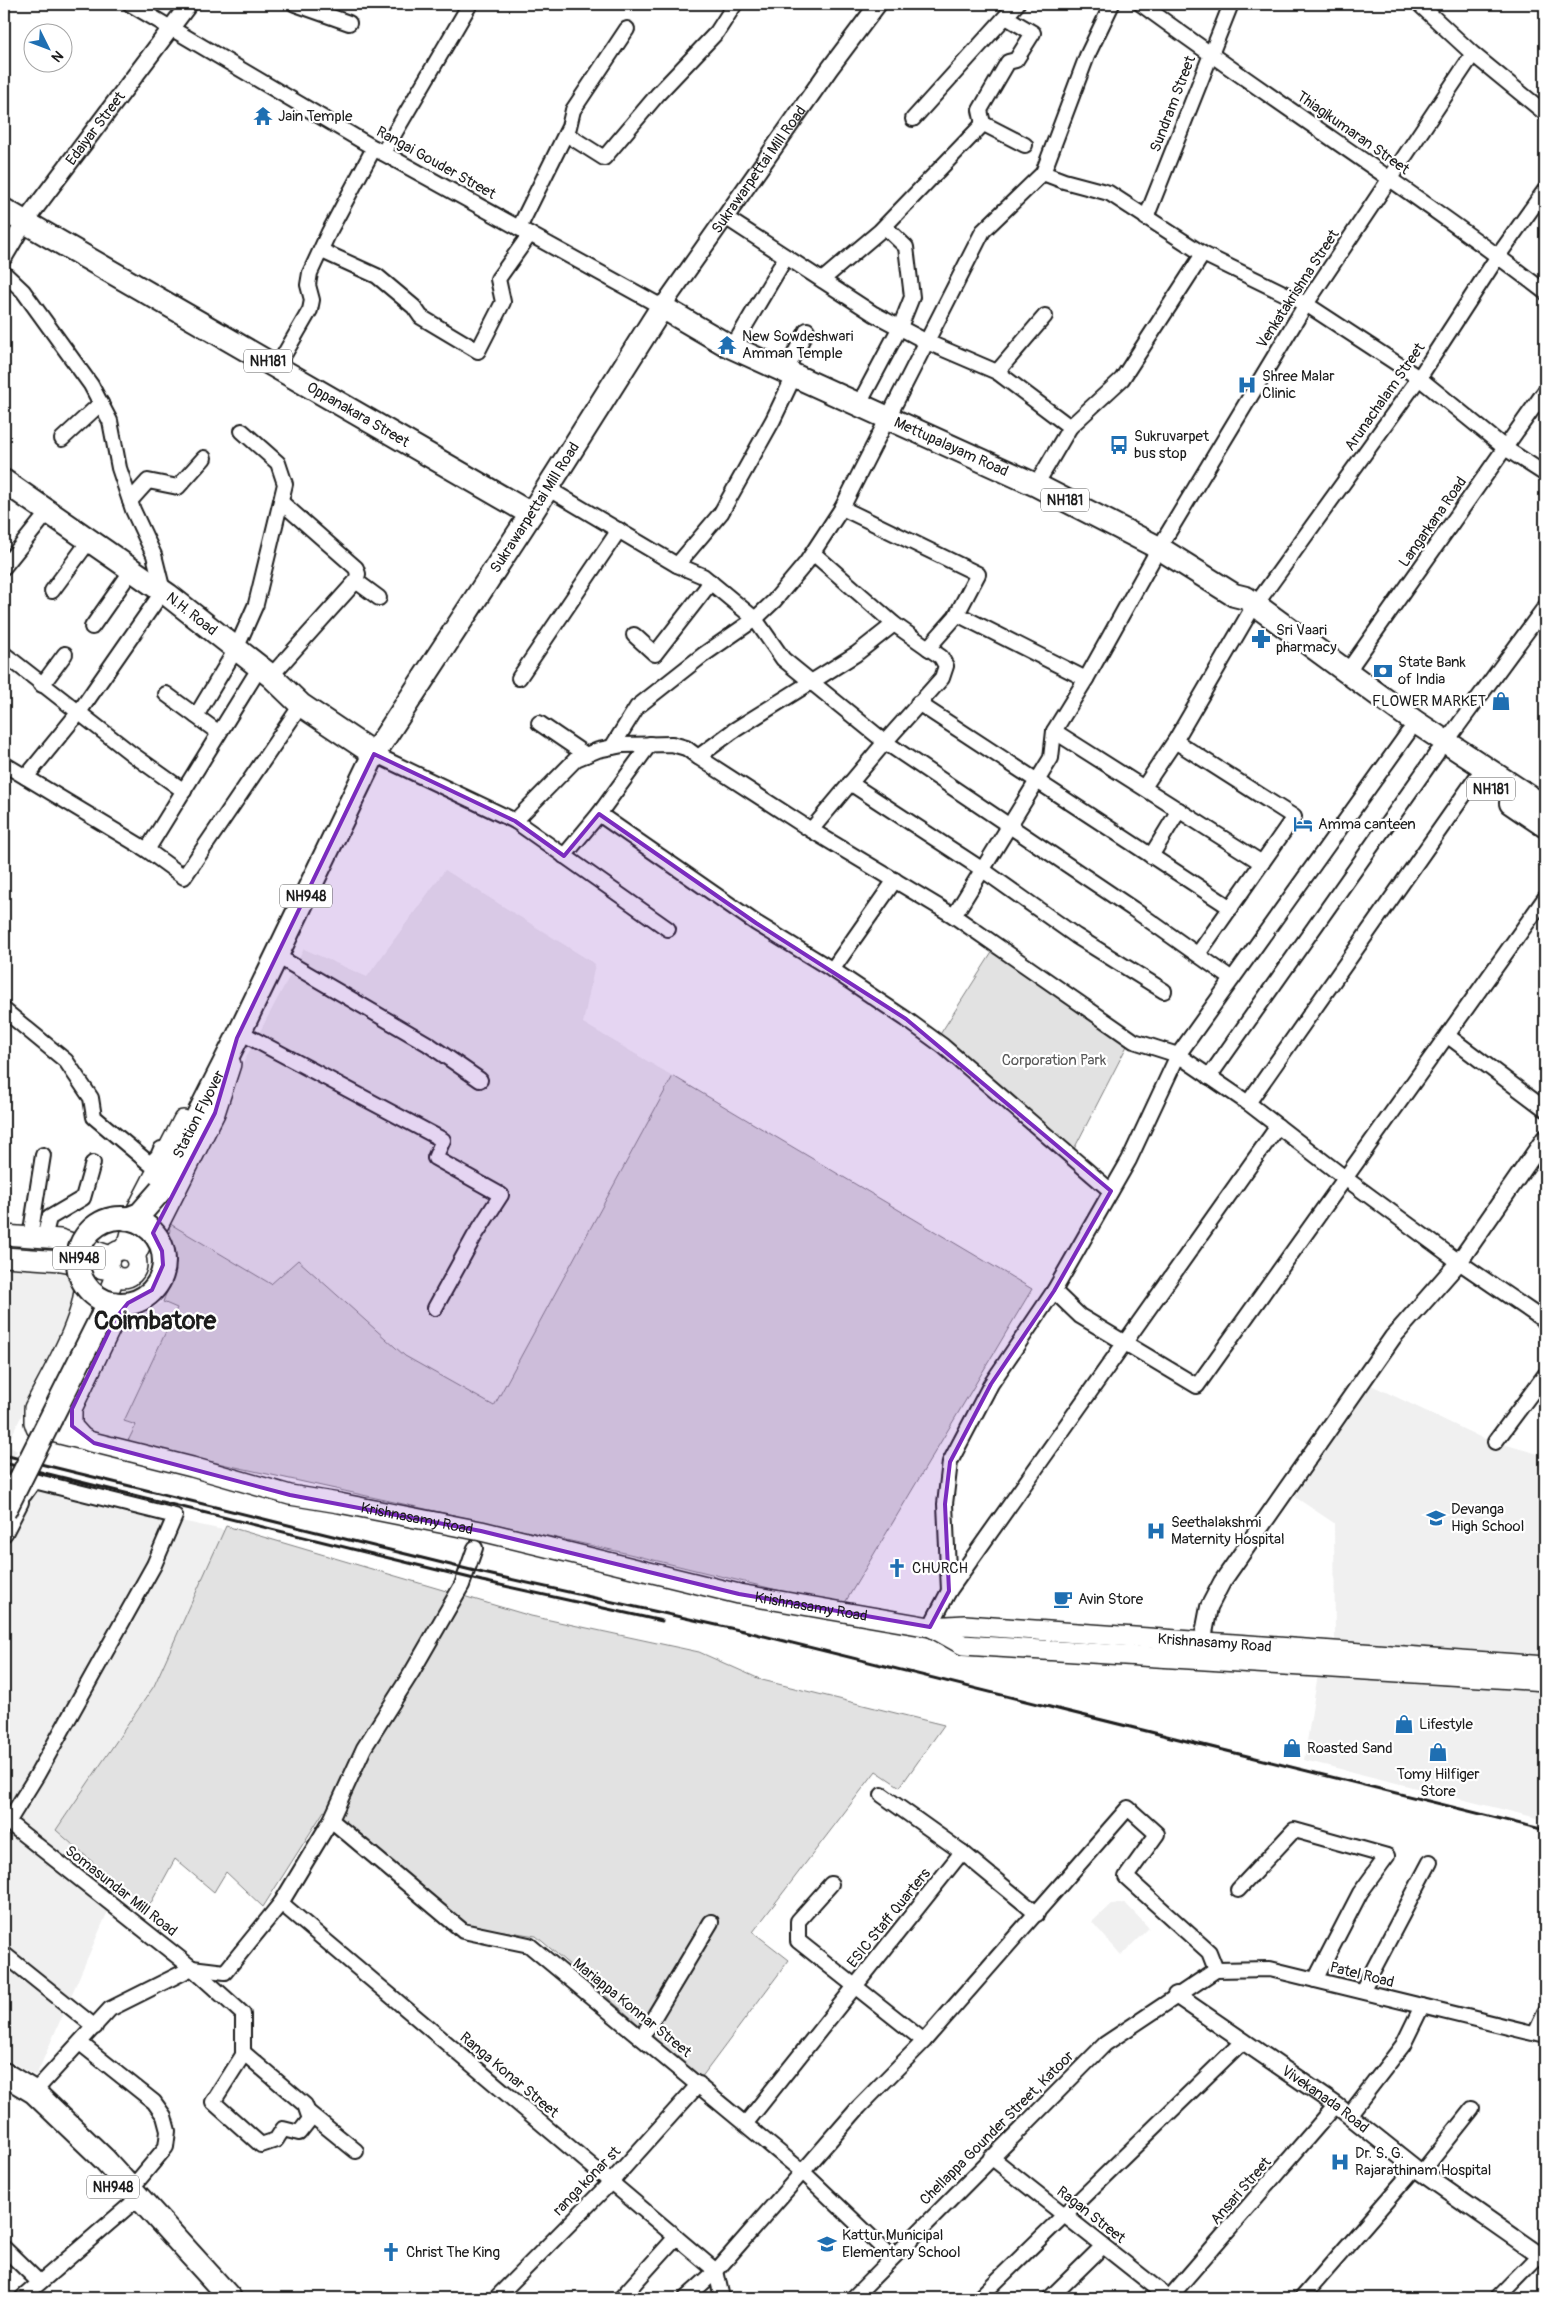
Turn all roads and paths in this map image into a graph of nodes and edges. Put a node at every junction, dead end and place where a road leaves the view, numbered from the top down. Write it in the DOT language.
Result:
graph roads {
  1 [pos="130,4"];
  2 [pos="190,4"];
  3 [pos="295,4"];
  4 [pos="470,4"];
  5 [pos="735,4"];
  6 [pos="878,4"];
  7 [pos="1017,4"];
  8 [pos="1112,4"];
  9 [pos="1141,4"];
  10 [pos="1231,4"];
  11 [pos="1418,4"];
  12 [pos="1006,17"];
  13 [pos="349,23"];
  14 [pos="171,27"];
  15 [pos="627,29"];
  16 [pos="1210,54"];
  17 [pos="1473,54"];
  18 [pos="1545,112"];
  19 [pos="913,119"];
  20 [pos="982,123"];
  21 [pos="566,134"];
  22 [pos="1025,145"];
  23 [pos="379,150"];
  24 [pos="1043,173"];
  25 [pos="1391,179"];
  26 [pos="1545,190"];
  27 [pos="4,210"];
  28 [pos="725,217"];
  29 [pos="1146,218"];
  30 [pos="24,223"];
  31 [pos="884,227"];
  32 [pos="524,231"];
  33 [pos="322,252"];
  34 [pos="1203,254"];
  35 [pos="1498,256"];
  36 [pos="4,257"];
  37 [pos="786,257"];
  38 [pos="4,273"];
  39 [pos="822,280"];
  40 [pos="1545,292"];
  41 [pos="1306,304"];
  42 [pos="662,307"];
  43 [pos="1045,316"];
  44 [pos="900,328"];
  45 [pos="807,330"];
  46 [pos="927,342"];
  47 [pos="732,348"];
  48 [pos="277,367"];
  49 [pos="997,372"];
  50 [pos="790,374"];
  51 [pos="1419,378"];
  52 [pos="1545,392"];
  53 [pos="101,403"];
  54 [pos="859,404"];
  55 [pos="888,417"];
  56 [pos="1070,427"];
  57 [pos="242,431"];
  58 [pos="62,439"];
  59 [pos="1505,448"];
  60 [pos="204,458"];
  61 [pos="1545,474"];
  62 [pos="4,481"];
  63 [pos="1036,485"];
  64 [pos="547,488"];
  65 [pos="130,501"];
  66 [pos="281,502"];
  67 [pos="842,508"];
  68 [pos="48,512"];
  69 [pos="531,514"];
  70 [pos="619,530"];
  71 [pos="89,541"];
  72 [pos="1159,548"];
  73 [pos="812,553"];
  74 [pos="678,565"];
  75 [pos="4,566"];
  76 [pos="132,570"];
  77 [pos="356,581"];
  78 [pos="711,582"];
  79 [pos="52,591"];
  80 [pos="162,592"];
  81 [pos="379,598"];
  82 [pos="1545,607"];
  83 [pos="1250,613"];
  84 [pos="958,614"];
  85 [pos="754,619"];
  86 [pos="894,624"];
  87 [pos="92,627"];
  88 [pos="634,635"];
  89 [pos="928,648"];
  90 [pos="236,649"];
  91 [pos="4,654"];
  92 [pos="65,654"];
  93 [pos="265,671"];
  94 [pos="1347,672"];
  95 [pos="519,678"];
  96 [pos="1086,679"];
  97 [pos="810,683"];
  98 [pos="42,685"];
  99 [pos="166,694"];
  100 [pos="918,703"];
  101 [pos="301,705"];
  102 [pos="79,712"];
  103 [pos="196,716"];
  104 [pos="538,723"];
  105 [pos="1054,730"];
  106 [pos="1408,732"];
  107 [pos="219,733"];
  108 [pos="1175,741"];
  109 [pos="885,742"];
  110 [pos="650,744"];
  111 [pos="612,747"];
  112 [pos="1441,747"];
  113 [pos="374,754"];
  114 [pos="586,755"];
  115 [pos="698,758"];
  116 [pos="4,764"];
  117 [pos="26,777"];
  118 [pos="1476,778"];
  119 [pos="1037,781"];
  120 [pos="850,783"];
  121 [pos="1144,787"];
  122 [pos="184,791"];
  123 [pos="1545,807"];
  124 [pos="1179,810"];
  125 [pos="599,814"];
  126 [pos="515,821"];
  127 [pos="1545,826"];
  128 [pos="1010,827"];
  129 [pos="811,830"];
  130 [pos="147,850"];
  131 [pos="564,856"];
  132 [pos="1151,856"];
  133 [pos="1262,863"];
  134 [pos="983,870"];
  135 [pos="895,880"];
  136 [pos="1545,898"];
  137 [pos="1231,908"];
  138 [pos="954,916"];
  139 [pos="668,930"];
  140 [pos="1198,954"];
  141 [pos="277,956"];
  142 [pos="832,970"];
  143 [pos="1232,979"];
  144 [pos="1164,991"];
  145 [pos="4,1010"];
  146 [pos="238,1035"];
  147 [pos="1448,1036"];
  148 [pos="1178,1055"];
  149 [pos="1209,1076"];
  150 [pos="480,1080"];
  151 [pos="1248,1103"];
  152 [pos="1545,1109"];
  153 [pos="1278,1126"];
  154 [pos="1545,1138"];
  155 [pos="176,1146"];
  156 [pos="43,1155"];
  157 [pos="93,1163"];
  158 [pos="1345,1178"];
  159 [pos="161,1190"];
  160 [pos="1111,1191"];
  161 [pos="127,1219"];
  162 [pos="147,1227"];
  163 [pos="4,1236"];
  164 [pos="37,1237"];
  165 [pos="4,1248"];
  166 [pos="79,1253"];
  167 [pos="4,1258"];
  168 [pos="119,1262"];
  169 [pos="1459,1262"];
  170 [pos="1054,1291"];
  171 [pos="104,1296"];
  172 [pos="435,1308"];
  173 [pos="1545,1321"];
  174 [pos="1124,1344"];
  175 [pos="1545,1375"];
  176 [pos="1495,1442"];
  177 [pos="94,1443"];
  178 [pos="10,1491"];
  179 [pos="4,1512"];
  180 [pos="4,1533"];
  181 [pos="475,1548"];
  182 [pos="949,1590"];
  183 [pos="930,1627"];
  184 [pos="1200,1651"];
  185 [pos="1545,1666"];
  186 [pos="1545,1681"];
  187 [pos="882,1795"];
  188 [pos="331,1820"];
  189 [pos="6,1821"];
  190 [pos="962,1852"];
  191 [pos="1430,1862"];
  192 [pos="831,1884"];
  193 [pos="1238,1890"];
  194 [pos="281,1903"];
  195 [pos="1037,1914"];
  196 [pos="711,1922"];
  197 [pos="4,1954"];
  198 [pos="192,1968"];
  199 [pos="1216,1970"];
  200 [pos="1315,1980"];
  201 [pos="856,1986"];
  202 [pos="1362,1992"];
  203 [pos="1176,1995"];
  204 [pos="1422,2006"];
  205 [pos="1545,2012"];
  206 [pos="95,2027"];
  207 [pos="1540,2034"];
  208 [pos="642,2037"];
  209 [pos="924,2041"];
  210 [pos="1243,2041"];
  211 [pos="80,2043"];
  212 [pos="244,2052"];
  213 [pos="4,2074"];
  214 [pos="699,2084"];
  215 [pos="4,2088"];
  216 [pos="34,2092"];
  217 [pos="1472,2109"];
  218 [pos="1343,2110"];
  219 [pos="308,2112"];
  220 [pos="746,2123"];
  221 [pos="356,2151"];
  222 [pos="992,2157"];
  223 [pos="1418,2170"];
  224 [pos="804,2173"];
  225 [pos="611,2182"];
  226 [pos="130,2197"];
  227 [pos="1065,2216"];
  228 [pos="676,2237"];
  229 [pos="1103,2246"];
  230 [pos="4,2248"];
  231 [pos="1543,2254"];
  232 [pos="892,2257"];
  233 [pos="716,2271"];
  234 [pos="39,2282"];
  235 [pos="1165,2297"];
  236 [pos="22,2298"];
  237 [pos="213,2298"];
  238 [pos="230,2298"];
  239 [pos="496,2298"];
  240 [pos="621,2298"];
  241 [pos="686,2298"];
  242 [pos="722,2298"];
  243 [pos="853,2298"];
  244 [pos="979,2298"];
  245 [pos="1050,2298"];
  246 [pos="1302,2298"];
  247 [pos="1498,2298"];
  1 -- 14 [label="street, Rangai Gouder Street"];
  2 -- 14 [label="street, Edaiyar Street"];
  3 -- 13 [label="street"];
  4 -- 23 [label="street"];
  5 -- 21 [label="street"];
  6 -- 28 [label="street, Sukrawarpettai Mill Road"];
  7 -- 12 [label="street"];
  8 -- 24 [label="street"];
  9 -- 16 [label="street, Thiagikumaran Street"];
  10 -- 16 [label="street, Sundram Street"];
  11 -- 17 [label="street"];
  12 -- 19 [label="street"];
  12 -- 20 [label="street"];
  14 -- 23 [label="street, Rangai Gouder Street"];
  14 -- 30 [label="street, Edaiyar Street"];
  15 -- 21 [label="street"];
  16 -- 25 [label="street, Thiagikumaran Street"];
  16 -- 29 [label="street, Sundram Street"];
  17 -- 18 [label="street"];
  17 -- 25 [label="street, Venkatakrishna Street"];
  20 -- 22 [label="street"];
  20 -- 31 [label="street"];
  21 -- 32 [label="street"];
  23 -- 32 [label="street, Rangai Gouder Street"];
  23 -- 33 [label="street"];
  24 -- 29 [label="street"];
  24 -- 46 [label="street"];
  25 -- 35 [label="street, Thiagikumaran Street"];
  25 -- 41 [label="street, Venkatakrishna Street"];
  26 -- 35 [label="street, Arunachalam Street"];
  27 -- 30 [label="highway, Oppanakara Street / NH181"];
  28 -- 37 [label="street"];
  28 -- 42 [label="street, Sukrawarpettai Mill Road"];
  29 -- 34 [label="street"];
  30 -- 36 [label="street, Edaiyar Street"];
  30 -- 48 [label="highway, Oppanakara Street / NH181"];
  31 -- 39 [label="street"];
  31 -- 44 [label="street"];
  32 -- 33 [label="street"];
  32 -- 42 [label="street, Rangai Gouder Street"];
  33 -- 48 [label="street"];
  34 -- 41 [label="street"];
  34 -- 56 [label="street"];
  35 -- 40 [label="street, Thiagikumaran Street"];
  35 -- 51 [label="street, Arunachalam Street"];
  37 -- 39 [label="street"];
  37 -- 47 [label="street"];
  38 -- 53 [label="street"];
  39 -- 44 [label="street"];
  41 -- 51 [label="street"];
  41 -- 72 [label="street, Venkatakrishna Street"];
  42 -- 47 [label="highway, Mettupalayam Road / NH181"];
  42 -- 64 [label="highway, Sukrawarpettai Mill Road"];
  43 -- 49 [label="street"];
  44 -- 46 [label="street"];
  44 -- 54 [label="street"];
  45 -- 50 [label="street"];
  46 -- 49 [label="street"];
  46 -- 55 [label="street"];
  47 -- 50 [label="highway, Mettupalayam Road / NH181"];
  48 -- 69 [label="highway, Oppanakara Street / NH181"];
  49 -- 56 [label="street"];
  50 -- 54 [label="highway, Mettupalayam Road / NH181"];
  50 -- 74 [label="street"];
  51 -- 59 [label="street"];
  51 -- 83 [label="street, Arunachalam Street"];
  52 -- 59 [label="street, Langarkana Road"];
  53 -- 58 [label="street"];
  53 -- 65 [label="street"];
  54 -- 55 [label="highway, Mettupalayam Road / NH181"];
  55 -- 63 [label="highway, Mettupalayam Road / NH181"];
  55 -- 67 [label="street"];
  56 -- 63 [label="street"];
  57 -- 66 [label="street"];
  59 -- 61 [label="street"];
  59 -- 94 [label="street, Langarkana Road"];
  60 -- 65 [label="street"];
  62 -- 68 [label="highway, N.H. Road"];
  63 -- 72 [label="highway, Mettupalayam Road / NH181"];
  64 -- 69 [label="highway, Sukrawarpettai Mill Road"];
  64 -- 70 [label="street"];
  65 -- 80 [label="street"];
  66 -- 77 [label="street"];
  66 -- 90 [label="street"];
  67 -- 73 [label="street"];
  67 -- 84 [label="street"];
  68 -- 71 [label="highway, N.H. Road"];
  68 -- 75 [label="street"];
  69 -- 113 [label="highway, Sukrawarpettai Mill Road"];
  70 -- 74 [label="street"];
  70 -- 95 [label="street"];
  71 -- 76 [label="highway, N.H. Road"];
  71 -- 79 [label="street"];
  72 -- 83 [label="highway, Mettupalayam Road / NH181"];
  72 -- 96 [label="street, Venkatakrishna Street"];
  73 -- 85 [label="street"];
  73 -- 86 [label="street"];
  74 -- 78 [label="street"];
  76 -- 80 [label="highway, N.H. Road"];
  76 -- 87 [label="street"];
  77 -- 81 [label="street"];
  77 -- 93 [label="street"];
  78 -- 85 [label="street"];
  78 -- 88 [label="street"];
  80 -- 90 [label="highway, N.H. Road"];
  80 -- 102 [label="street"];
  82 -- 112 [label="street"];
  83 -- 94 [label="highway, Mettupalayam Road / NH181"];
  83 -- 106 [label="highway, Mettupalayam Road / NH181"];
  83 -- 108 [label="street, Arunachalam Street"];
  84 -- 89 [label="street"];
  84 -- 96 [label="street"];
  85 -- 97 [label="street"];
  85 -- 111 [label="street"];
  86 -- 89 [label="street"];
  86 -- 97 [label="street"];
  89 -- 100 [label="street"];
  90 -- 93 [label="highway, N.H. Road"];
  90 -- 103 [label="street"];
  91 -- 98 [label="street"];
  92 -- 98 [label="street"];
  93 -- 101 [label="highway, N.H. Road"];
  93 -- 107 [label="street"];
  94 -- 112 [label="highway, Mettupalayam Road / NH181"];
  96 -- 105 [label="street, Venkatakrishna Street"];
  97 -- 109 [label="street"];
  97 -- 115 [label="street"];
  98 -- 102 [label="street"];
  99 -- 103 [label="street"];
  100 -- 109 [label="street"];
  100 -- 119 [label="street"];
  101 -- 113 [label="highway, N.H. Road"];
  101 -- 130 [label="street"];
  102 -- 117 [label="street"];
  102 -- 122 [label="street"];
  103 -- 107 [label="street"];
  104 -- 114 [label="street"];
  105 -- 119 [label="street"];
  105 -- 121 [label="street"];
  106 -- 112 [label="highway, Mettupalayam Road / NH181"];
  106 -- 143 [label="street"];
  107 -- 122 [label="street"];
  108 -- 121 [label="street, Arunachalam Street"];
  108 -- 133 [label="street"];
  109 -- 120 [label="street"];
  109 -- 128 [label="street"];
  110 -- 111 [label="street"];
  110 -- 115 [label="street"];
  110 -- 125 [label="street"];
  111 -- 114 [label="street"];
  112 -- 118 [label="highway, Mettupalayam Road / NH181"];
  112 -- 123 [label="highway, Mettupalayam Road / NH181"];
  112 -- 149 [label="street"];
  113 -- 126 [label="street"];
  113 -- 141 [label="highway, Sukrawarpettai Mill Road / NH948"];
  114 -- 126 [label="street"];
  115 -- 129 [label="street"];
  116 -- 117 [label="street"];
  117 -- 130 [label="street"];
  118 -- 127 [label="highway, Mettupalayam Road / NH181"];
  118 -- 151 [label="street"];
  119 -- 128 [label="street"];
  119 -- 132 [label="street"];
  120 -- 129 [label="street"];
  120 -- 134 [label="street"];
  121 -- 124 [label="street"];
  122 -- 130 [label="street"];
  124 -- 132 [label="street"];
  124 -- 133 [label="street"];
  125 -- 131 [label="street"];
  125 -- 142 [label="street"];
  126 -- 131 [label="street"];
  128 -- 134 [label="street"];
  128 -- 140 [label="street"];
  129 -- 135 [label="street"];
  131 -- 139 [label="street"];
  132 -- 137 [label="street"];
  133 -- 137 [label="street"];
  134 -- 138 [label="street"];
  134 -- 144 [label="street"];
  135 -- 138 [label="street"];
  135 -- 142 [label="street"];
  136 -- 147 [label="street"];
  137 -- 140 [label="street"];
  138 -- 148 [label="street"];
  140 -- 143 [label="street"];
  141 -- 146 [label="highway, Sukrawarpettai Mill Road / NH948"];
  141 -- 150 [label="street"];
  142 -- 160 [label="street"];
  143 -- 148 [label="street"];
  145 -- 155 [label="street"];
  146 -- 155 [label="highway, Station Flyover / NH948"];
  146 -- 168 [label="main road"];
  146 -- 172 [label="street"];
  147 -- 152 [label="street"];
  147 -- 158 [label="street"];
  148 -- 149 [label="street"];
  148 -- 160 [label="street"];
  149 -- 151 [label="street"];
  151 -- 153 [label="street"];
  153 -- 158 [label="street"];
  153 -- 174 [label="street"];
  154 -- 169 [label="street"];
  155 -- 159 [label="highway, Station Flyover / NH948"];
  155 -- 168 [label="main road"];
  156 -- 164 [label="street"];
  157 -- 164 [label="street"];
  158 -- 169 [label="street"];
  158 -- 174 [label="street"];
  159 -- 161 [label="highway, Station Flyover / NH948, bridge"];
  159 -- 162 [label="highway, Station Flyover / NH948, bridge"];
  160 -- 170 [label="street"];
  161 -- 162 [label="highway, bridge"];
  161 -- 166 [label="highway, Station Flyover / NH948, bridge"];
  162 -- 171 [label="highway, bridge"];
  163 -- 164 [label="main road"];
  164 -- 168 [label="main road"];
  165 -- 166 [label="main road"];
  166 -- 171 [label="highway, NH948, bridge"];
  167 -- 168 [label="main road"];
  168 -- 171 [label="main road"];
  169 -- 173 [label="street"];
  169 -- 184 [label="street"];
  170 -- 174 [label="street"];
  170 -- 182 [label="street"];
  171 -- 177 [label="main road, Krishnasamy Road"];
  171 -- 177 [label="main road, Krishnasamy Road"];
  171 -- 178 [label="highway, NH948"];
  171 -- 179 [label="highway, bridge"];
  174 -- 182 [label="street"];
  175 -- 176 [label="street"];
  177 -- 183 [label="main road, Krishnasamy Road"];
  178 -- 180 [label="street"];
  178 -- 189 [label="street"];
  181 -- 188 [label="street"];
  182 -- 183 [label="street"];
  183 -- 184 [label="main road, Krishnasamy Road"];
  184 -- 185 [label="main road, Krishnasamy Road"];
  184 -- 186 [label="main road"];
  187 -- 190 [label="street"];
  188 -- 194 [label="street"];
  188 -- 208 [label="street, Mariappa Konnar Street"];
  189 -- 198 [label="street, Somasundar Mill Road"];
  190 -- 195 [label="street"];
  190 -- 201 [label="street, ESIC Staff Quarters"];
  191 -- 202 [label="street"];
  192 -- 201 [label="street, ESIC Staff Quarters"];
  193 -- 200 [label="street"];
  194 -- 198 [label="street"];
  194 -- 225 [label="street, Ranga Konar Street"];
  195 -- 199 [label="street"];
  195 -- 209 [label="street"];
  196 -- 208 [label="street"];
  197 -- 206 [label="street"];
  198 -- 206 [label="street"];
  198 -- 212 [label="street, Somasundar Mill Road"];
  199 -- 200 [label="street, Patel Road"];
  199 -- 203 [label="street"];
  200 -- 202 [label="street, Patel Road"];
  201 -- 209 [label="street"];
  201 -- 220 [label="street"];
  202 -- 204 [label="street, Patel Road"];
  203 -- 210 [label="street, Vivekanada Road"];
  203 -- 222 [label="street, Chellappa Gounder Street, Katoor"];
  204 -- 207 [label="street, Patel Road"];
  204 -- 218 [label="street, Ansari Street"];
  205 -- 207 [label="street"];
  206 -- 211 [label="street"];
  208 -- 214 [label="street, Mariappa Konnar Street"];
  209 -- 224 [label="street"];
  210 -- 218 [label="street, Vivekanada Road"];
  210 -- 227 [label="street"];
  211 -- 216 [label="street"];
  211 -- 226 [label="street"];
  212 -- 219 [label="street"];
  212 -- 219 [label="street"];
  213 -- 216 [label="highway, NH948"];
  214 -- 220 [label="street, Mariappa Konnar Street"];
  214 -- 225 [label="street, ranga konar st"];
  215 -- 226 [label="highway, NH948"];
  216 -- 226 [label="highway, NH948"];
  217 -- 223 [label="street"];
  218 -- 223 [label="street, Vivekanada Road"];
  218 -- 235 [label="street, Ansari Street"];
  219 -- 221 [label="street"];
  220 -- 224 [label="street, Mariappa Konnar Street"];
  222 -- 227 [label="street, Ragan Street"];
  222 -- 232 [label="street, Chellappa Gounder Street, Katoor"];
  223 -- 231 [label="street, Vivekanada Road"];
  223 -- 246 [label="street"];
  224 -- 232 [label="street, Mariappa Konnar Street"];
  224 -- 233 [label="street"];
  225 -- 228 [label="street, Ranga Konar Street"];
  225 -- 239 [label="street, ranga konar st"];
  226 -- 234 [label="street"];
  226 -- 237 [label="highway, NH948"];
  226 -- 238 [label="highway, NH948"];
  227 -- 229 [label="street, Ragan Street"];
  227 -- 244 [label="street"];
  228 -- 233 [label="street, Ranga Konar Street"];
  228 -- 240 [label="street"];
  229 -- 235 [label="street, Ragan Street"];
  229 -- 245 [label="street"];
  230 -- 234 [label="street"];
  231 -- 247 [label="street"];
  232 -- 243 [label="street, Chellappa Gounder Street, Katoor"];
  233 -- 241 [label="street"];
  233 -- 242 [label="street"];
  234 -- 236 [label="street"];
}
